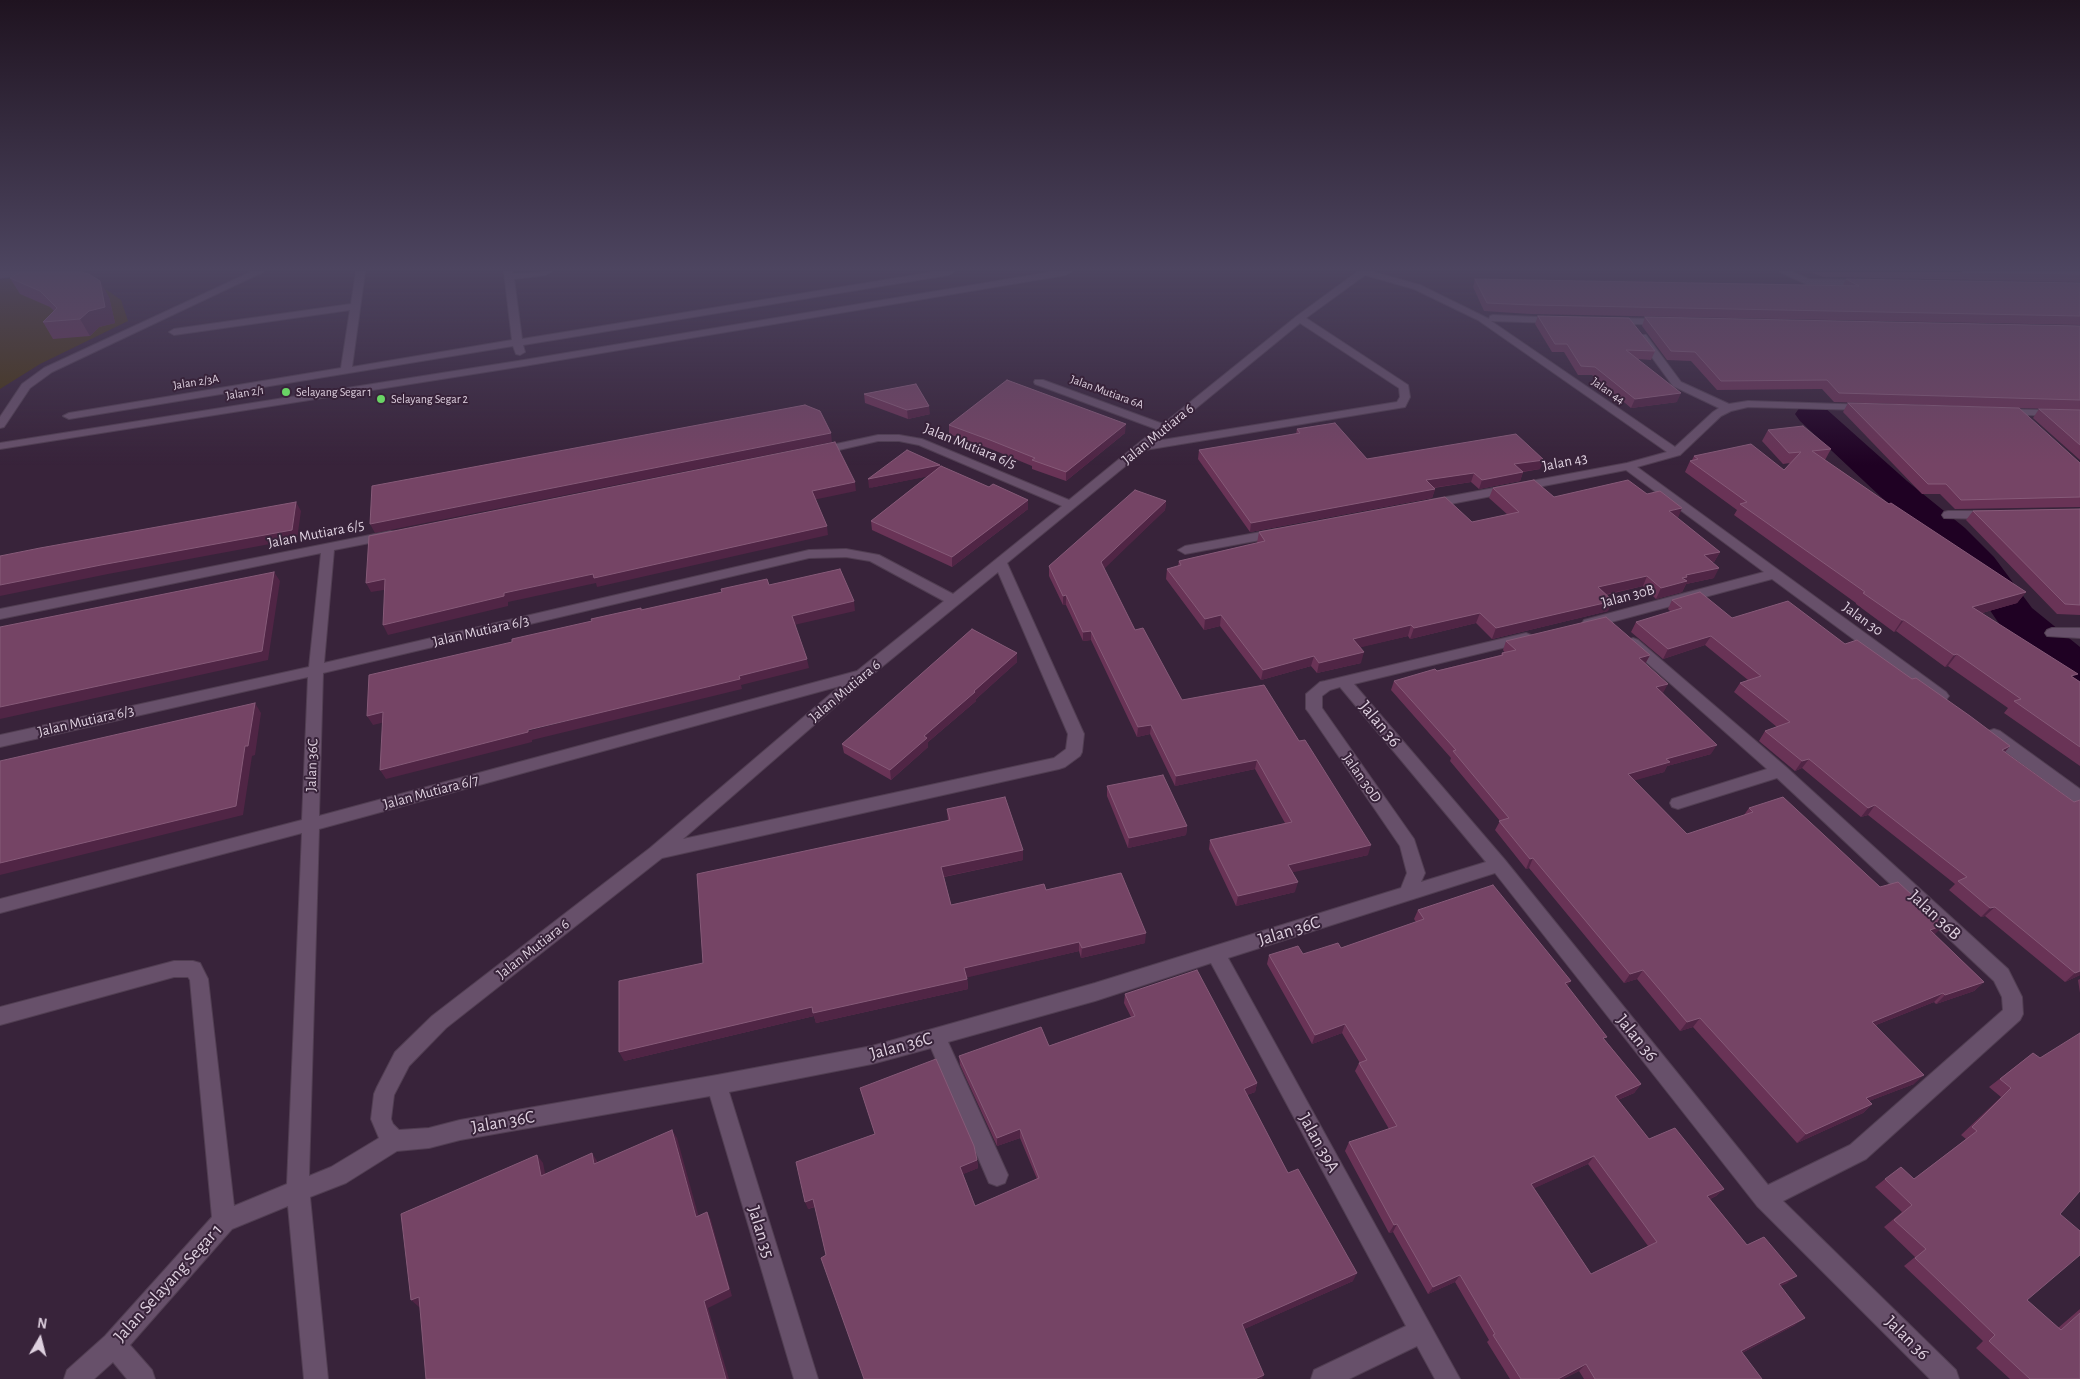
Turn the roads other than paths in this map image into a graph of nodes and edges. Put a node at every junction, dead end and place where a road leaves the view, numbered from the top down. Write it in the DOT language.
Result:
graph roads {
  1 [pos="120,336"];
  2 [pos="351,336"];
  3 [pos="516,336"];
  4 [pos="552,336"];
  5 [pos="683,336"];
  6 [pos="1278,336"];
  7 [pos="1328,336"];
  8 [pos="1508,336"];
  9 [pos="1642,336"];
  10 [pos="517,342"];
  11 [pos="524,363"];
  12 [pos="346,370"];
  13 [pos="1039,382"];
  14 [pos="1876,407"];
  15 [pos="1728,408"];
  16 [pos="1990,411"];
  17 [pos="2017,412"];
  18 [pos="2080,414"];
  19 [pos="69,416"];
  20 [pos="0,425"];
  21 [pos="2031,425"];
  22 [pos="1166,428"];
  23 [pos="0,446"];
  24 [pos="1141,448"];
  25 [pos="1676,453"];
  26 [pos="800,454"];
  27 [pos="1628,466"];
  28 [pos="1071,505"];
  29 [pos="1416,506"];
  30 [pos="2004,514"];
  31 [pos="1948,516"];
  32 [pos="1291,530"];
  33 [pos="405,532"];
  34 [pos="328,548"];
  35 [pos="1185,550"];
  36 [pos="1000,562"];
  37 [pos="1774,574"];
  38 [pos="954,600"];
  39 [pos="0,614"];
  40 [pos="1605,619"];
  41 [pos="1576,626"];
  42 [pos="2052,633"];
  43 [pos="2080,634"];
  44 [pos="1537,635"];
  45 [pos="316,670"];
  46 [pos="862,675"];
  47 [pos="1343,681"];
  48 [pos="1951,704"];
  49 [pos="1983,727"];
  50 [pos="0,740"];
  51 [pos="1780,771"];
  52 [pos="2080,798"];
  53 [pos="1678,803"];
  54 [pos="309,825"];
  55 [pos="656,853"];
  56 [pos="1498,865"];
  57 [pos="1408,893"];
  58 [pos="0,906"];
  59 [pos="1216,954"];
  60 [pos="0,1016"];
  61 [pos="936,1037"];
  62 [pos="717,1085"];
  63 [pos="394,1141"];
  64 [pos="997,1175"];
  65 [pos="298,1192"];
  66 [pos="1765,1198"];
  67 [pos="224,1221"];
  68 [pos="1422,1331"];
  69 [pos="114,1345"];
  70 [pos="76,1379"];
  71 [pos="142,1379"];
  72 [pos="316,1379"];
  73 [pos="806,1379"];
  74 [pos="1323,1379"];
  75 [pos="1448,1379"];
  76 [pos="1947,1379"];
  1 -- 20 [label="street"];
  2 -- 12 [label="street"];
  3 -- 10 [label="street"];
  4 -- 10 [label="street, Jalan 2/3A"];
  5 -- 11 [label="street, Jalan 2/1"];
  6 -- 22 [label="street, Jalan Mutiara 6"];
  7 -- 24 [label="street"];
  8 -- 25 [label="street, Jalan 44"];
  9 -- 15 [label="street"];
  10 -- 11 [label="street"];
  10 -- 12 [label="street, Jalan 2/3A"];
  11 -- 23 [label="street, Jalan 2/1"];
  12 -- 19 [label="street, Jalan 2/3A"];
  13 -- 22 [label="street, Jalan Mutiara 6A"];
  14 -- 15 [label="street, Jalan 43"];
  15 -- 25 [label="street, Jalan 43"];
  16 -- 17 [label="street"];
  17 -- 18 [label="street"];
  17 -- 21 [label="street"];
  22 -- 24 [label="street, Jalan Mutiara 6"];
  24 -- 28 [label="street, Jalan Mutiara 6"];
  25 -- 27 [label="street, Jalan 43"];
  26 -- 28 [label="street, Jalan Mutiara 6/5"];
  27 -- 29 [label="street, Jalan 43"];
  27 -- 37 [label="street, Jalan 30"];
  28 -- 36 [label="street, Jalan Mutiara 6"];
  30 -- 31 [label="street"];
  32 -- 35 [label="street"];
  33 -- 34 [label="street, Jalan Mutiara 6/5"];
  34 -- 39 [label="street, Jalan Mutiara 6/5"];
  34 -- 45 [label="street, Jalan 36C"];
  36 -- 38 [label="street, Jalan Mutiara 6"];
  36 -- 55 [label="street"];
  37 -- 40 [label="street, Jalan 30B"];
  37 -- 48 [label="street, Jalan 30"];
  38 -- 45 [label="street, Jalan Mutiara 6/3"];
  38 -- 46 [label="street, Jalan Mutiara 6"];
  40 -- 41 [label="street, Jalan 30B"];
  40 -- 51 [label="street, Jalan 36B"];
  42 -- 43 [label="street"];
  44 -- 47 [label="street"];
  45 -- 50 [label="street, Jalan Mutiara 6/3"];
  45 -- 54 [label="street, Jalan 36C"];
  46 -- 54 [label="street, Jalan Mutiara 6/7"];
  46 -- 55 [label="street, Jalan Mutiara 6"];
  47 -- 56 [label="street, Jalan 36"];
  47 -- 57 [label="street, Jalan 30D"];
  49 -- 52 [label="street"];
  51 -- 53 [label="street"];
  51 -- 66 [label="street, Jalan 36B"];
  54 -- 58 [label="street, Jalan Mutiara 6/7"];
  54 -- 65 [label="street, Jalan 36C"];
  55 -- 63 [label="street, Jalan Mutiara 6"];
  56 -- 57 [label="street, Jalan 36C"];
  56 -- 66 [label="street, Jalan 36"];
  57 -- 59 [label="street, Jalan 36C"];
  59 -- 61 [label="street, Jalan 36C"];
  59 -- 68 [label="street, Jalan 39A"];
  60 -- 67 [label="street"];
  61 -- 62 [label="street, Jalan 36C"];
  61 -- 64 [label="street"];
  62 -- 63 [label="street, Jalan 36C"];
  62 -- 73 [label="street, Jalan 35"];
  63 -- 65 [label="street, Jalan 36C"];
  65 -- 67 [label="street, Jalan Selayang Segar 1"];
  65 -- 72 [label="street, Jalan 36C"];
  66 -- 76 [label="street, Jalan 36"];
  67 -- 69 [label="street, Jalan Selayang Segar 1"];
  68 -- 74 [label="street"];
  68 -- 75 [label="street, Jalan 39A"];
  69 -- 70 [label="street, Jalan Selayang Segar 1"];
  69 -- 71 [label="street"];
}
